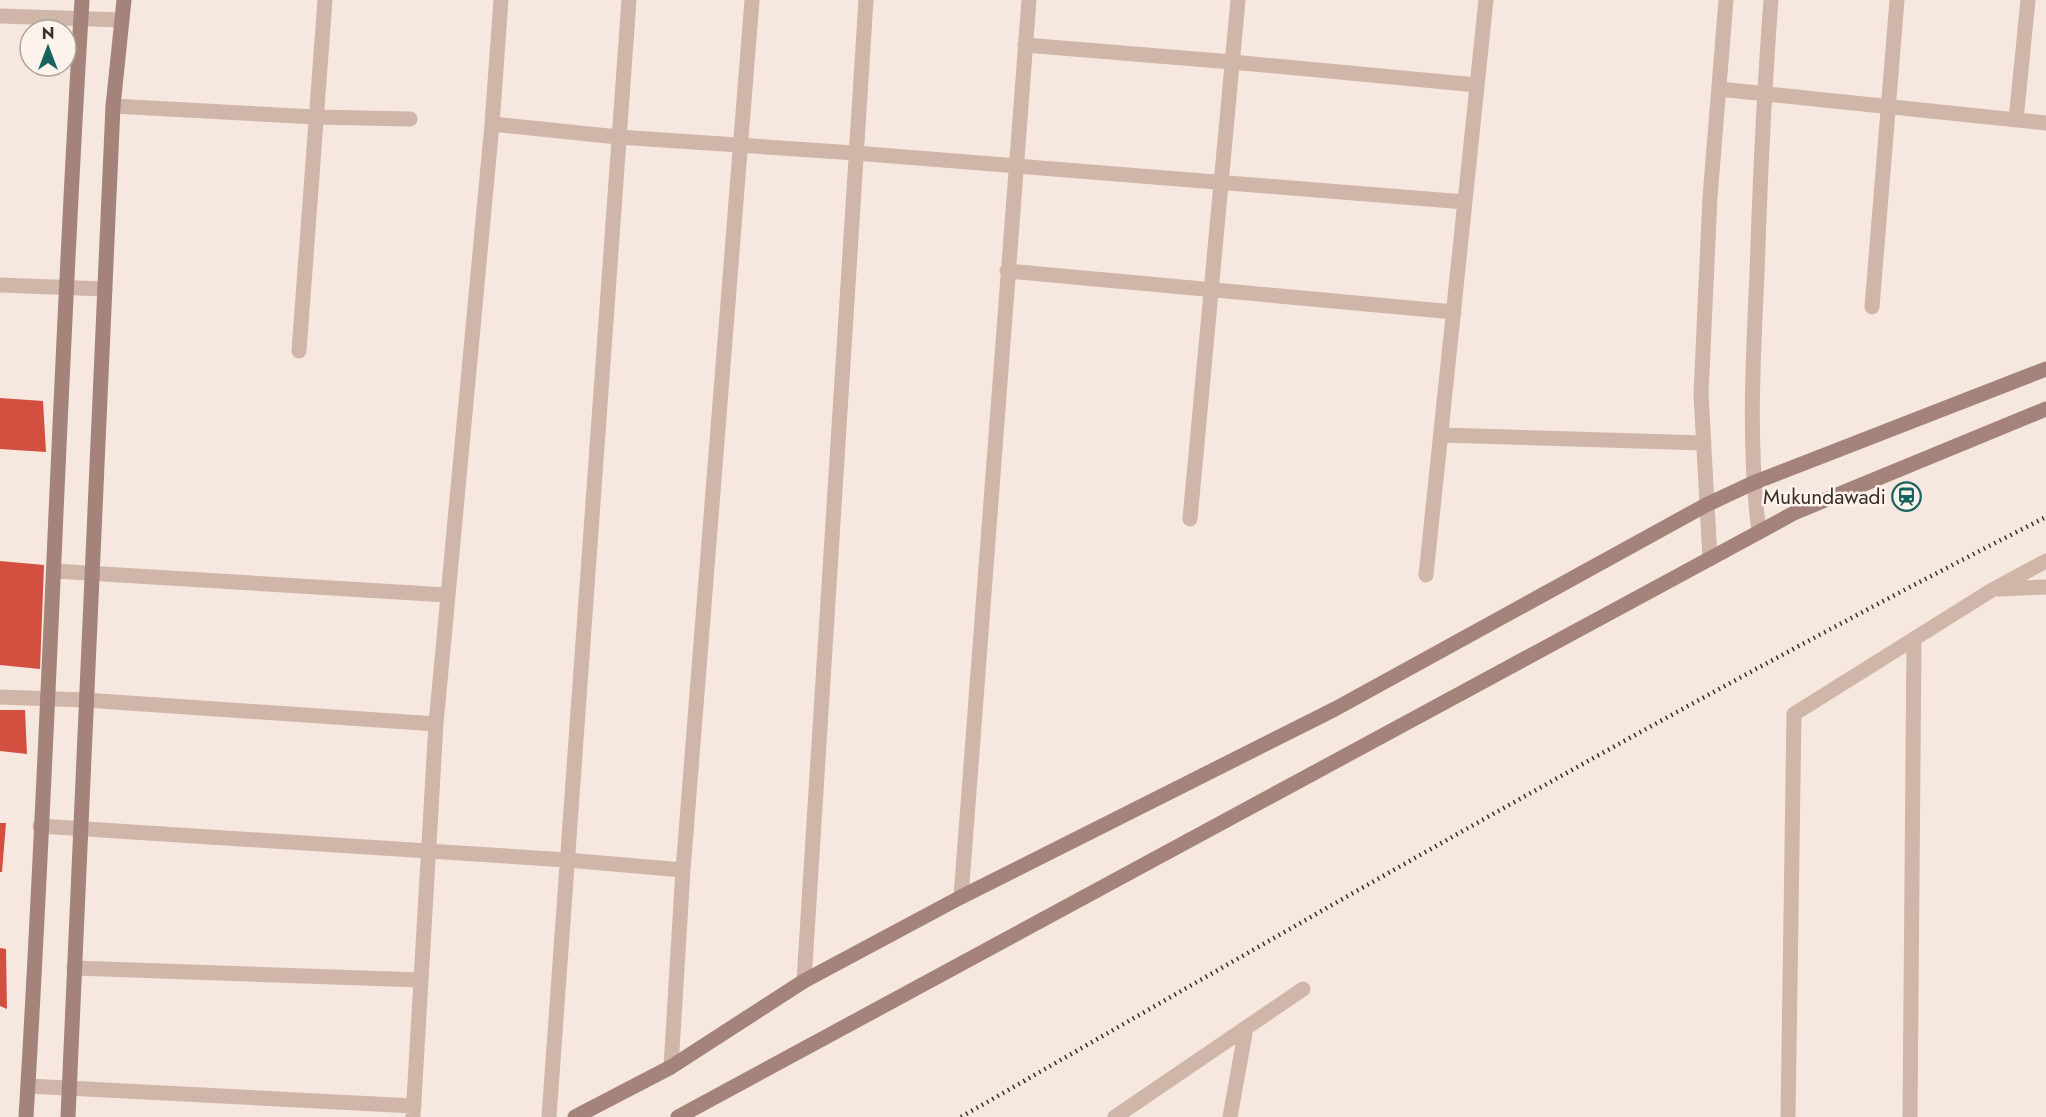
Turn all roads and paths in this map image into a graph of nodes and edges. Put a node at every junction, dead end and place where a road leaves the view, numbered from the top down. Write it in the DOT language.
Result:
graph roads {
  1 [pos="82,0"];
  2 [pos="124,0"];
  3 [pos="325,0"];
  4 [pos="501,0"];
  5 [pos="629,0"];
  6 [pos="752,0"];
  7 [pos="866,0"];
  8 [pos="1029,0"];
  9 [pos="1238,0"];
  10 [pos="1486,0"];
  11 [pos="1726,0"];
  12 [pos="1771,0"];
  13 [pos="1897,0"];
  14 [pos="2028,0"];
  15 [pos="0,16"];
  16 [pos="81,19"];
  17 [pos="123,20"];
  18 [pos="1025,45"];
  19 [pos="1232,62"];
  20 [pos="1477,86"];
  21 [pos="1719,89"];
  22 [pos="1764,94"];
  23 [pos="113,106"];
  24 [pos="1886,106"];
  25 [pos="316,117"];
  26 [pos="410,119"];
  27 [pos="2016,120"];
  28 [pos="2046,123"];
  29 [pos="492,124"];
  30 [pos="618,137"];
  31 [pos="742,147"];
  32 [pos="855,153"];
  33 [pos="1016,167"];
  34 [pos="1221,183"];
  35 [pos="1465,202"];
  36 [pos="1007,271"];
  37 [pos="0,285"];
  38 [pos="64,287"];
  39 [pos="105,289"];
  40 [pos="1211,290"];
  41 [pos="1872,307"];
  42 [pos="1454,312"];
  43 [pos="299,351"];
  44 [pos="2046,369"];
  45 [pos="2046,409"];
  46 [pos="1441,435"];
  47 [pos="1704,443"];
  48 [pos="1753,483"];
  49 [pos="1706,505"];
  50 [pos="1190,519"];
  51 [pos="1759,532"];
  52 [pos="1710,559"];
  53 [pos="2046,561"];
  54 [pos="54,571"];
  55 [pos="92,573"];
  56 [pos="1426,575"];
  57 [pos="2046,587"];
  58 [pos="1992,590"];
  59 [pos="447,595"];
  60 [pos="1914,639"];
  61 [pos="0,697"];
  62 [pos="47,699"];
  63 [pos="84,700"];
  64 [pos="436,724"];
  65 [pos="40,826"];
  66 [pos="81,828"];
  67 [pos="428,853"];
  68 [pos="567,860"];
  69 [pos="683,870"];
  70 [pos="961,897"];
  71 [pos="74,968"];
  72 [pos="421,980"];
  73 [pos="804,981"];
  74 [pos="1303,989"];
  75 [pos="1246,1028"];
  76 [pos="671,1067"];
  77 [pos="28,1086"];
  78 [pos="70,1089"];
  79 [pos="414,1111"];
  80 [pos="26,1117"];
  81 [pos="68,1117"];
  82 [pos="549,1117"];
  83 [pos="575,1117"];
  84 [pos="678,1117"];
  85 [pos="1115,1117"];
  86 [pos="1230,1117"];
  87 [pos="1788,1117"];
  88 [pos="1910,1117"];
  1 -- 16 [label="street"];
  2 -- 17 [label="street"];
  3 -- 25 [label="street"];
  4 -- 29 [label="street"];
  5 -- 30 [label="street"];
  6 -- 31 [label="street"];
  7 -- 32 [label="street"];
  8 -- 18 [label="street"];
  9 -- 19 [label="street"];
  10 -- 20 [label="street"];
  11 -- 21 [label="street"];
  12 -- 22 [label="street"];
  13 -- 24 [label="street"];
  14 -- 27 [label="street"];
  15 -- 16 [label="street"];
  16 -- 17 [label="street"];
  16 -- 38 [label="street"];
  17 -- 23 [label="street"];
  18 -- 19 [label="street"];
  18 -- 33 [label="street"];
  19 -- 20 [label="street"];
  19 -- 34 [label="street"];
  20 -- 35 [label="street"];
  21 -- 22 [label="street"];
  21 -- 47 [label="street"];
  22 -- 24 [label="street"];
  22 -- 48 [label="street"];
  23 -- 25 [label="street"];
  23 -- 39 [label="street"];
  24 -- 27 [label="street"];
  24 -- 41 [label="street"];
  25 -- 26 [label="street"];
  25 -- 43 [label="street"];
  27 -- 28 [label="street"];
  29 -- 30 [label="street"];
  29 -- 59 [label="street"];
  30 -- 31 [label="street"];
  30 -- 68 [label="street"];
  31 -- 32 [label="street"];
  31 -- 69 [label="street"];
  32 -- 33 [label="street"];
  32 -- 73 [label="street"];
  33 -- 34 [label="street"];
  33 -- 36 [label="street"];
  34 -- 35 [label="street"];
  34 -- 40 [label="street"];
  35 -- 42 [label="street"];
  36 -- 40 [label="street"];
  36 -- 70 [label="street"];
  37 -- 38 [label="street"];
  38 -- 39 [label="street"];
  38 -- 54 [label="street"];
  39 -- 55 [label="street"];
  40 -- 42 [label="street"];
  40 -- 50 [label="street"];
  42 -- 46 [label="street"];
  44 -- 48 [label="street"];
  45 -- 51 [label="street"];
  46 -- 47 [label="street"];
  46 -- 56 [label="street"];
  47 -- 49 [label="street"];
  48 -- 49 [label="street"];
  48 -- 51 [label="street"];
  49 -- 52 [label="street"];
  49 -- 70 [label="street"];
  51 -- 52 [label="street"];
  52 -- 84 [label="street"];
  53 -- 58 [label="street"];
  54 -- 55 [label="street"];
  54 -- 62 [label="street"];
  55 -- 59 [label="street"];
  55 -- 63 [label="street"];
  57 -- 58 [label="street"];
  58 -- 60 [label="street"];
  59 -- 64 [label="street"];
  60 -- 87 [label="street"];
  60 -- 88 [label="street"];
  61 -- 62 [label="street"];
  62 -- 63 [label="street"];
  62 -- 65 [label="street"];
  63 -- 64 [label="street"];
  63 -- 66 [label="street"];
  64 -- 67 [label="street"];
  65 -- 66 [label="street"];
  65 -- 77 [label="street"];
  66 -- 67 [label="street"];
  66 -- 71 [label="street"];
  67 -- 68 [label="street"];
  67 -- 72 [label="street"];
  68 -- 69 [label="street"];
  68 -- 82 [label="street"];
  69 -- 76 [label="street"];
  70 -- 73 [label="street"];
  71 -- 72 [label="street"];
  71 -- 78 [label="street"];
  72 -- 79 [label="street"];
  73 -- 76 [label="street"];
  74 -- 75 [label="street"];
  75 -- 85 [label="street"];
  75 -- 86 [label="street"];
  76 -- 83 [label="street"];
  77 -- 78 [label="street"];
  77 -- 80 [label="street"];
  78 -- 79 [label="street"];
  78 -- 81 [label="street"];
}
